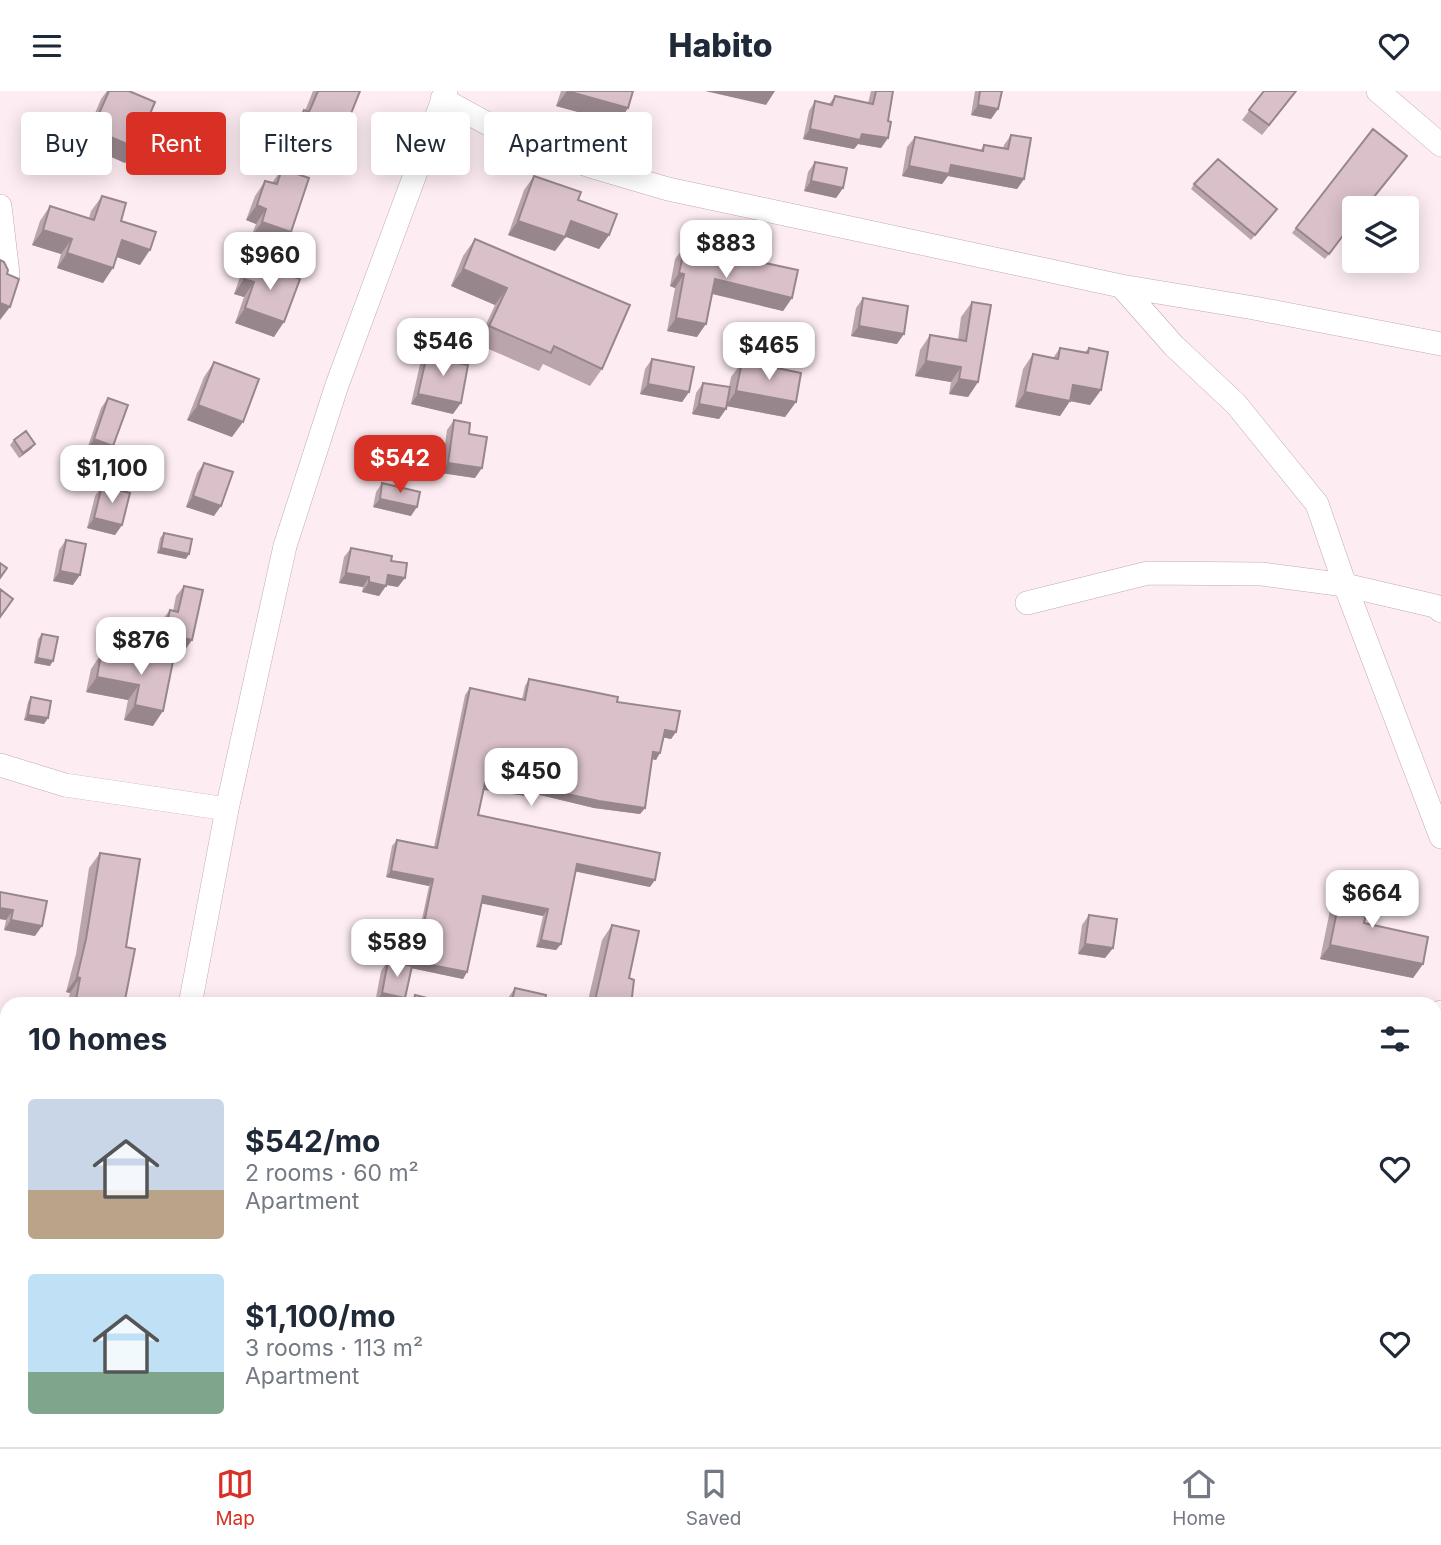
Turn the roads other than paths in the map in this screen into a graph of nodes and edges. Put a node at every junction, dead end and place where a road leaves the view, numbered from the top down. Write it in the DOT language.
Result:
graph roads {
  1 [pos="1378,91"];
  2 [pos="444,95"];
  3 [pos="1441,145"];
  4 [pos="0,206"];
  5 [pos="8,274"];
  6 [pos="1121,286"];
  7 [pos="1441,344"];
  8 [pos="1345,585"];
  9 [pos="1027,603"];
  10 [pos="1441,611"];
  11 [pos="0,765"];
  12 [pos="227,809"];
  13 [pos="1441,837"];
  14 [pos="192,997"];
  1 -- 3 [label="street"];
  2 -- 6 [label="street"];
  2 -- 12 [label="street"];
  4 -- 5 [label="street"];
  6 -- 7 [label="street"];
  6 -- 8 [label="street"];
  8 -- 9 [label="street"];
  8 -- 10 [label="street"];
  8 -- 13 [label="street"];
  11 -- 12 [label="street"];
  12 -- 14 [label="street"];
}
